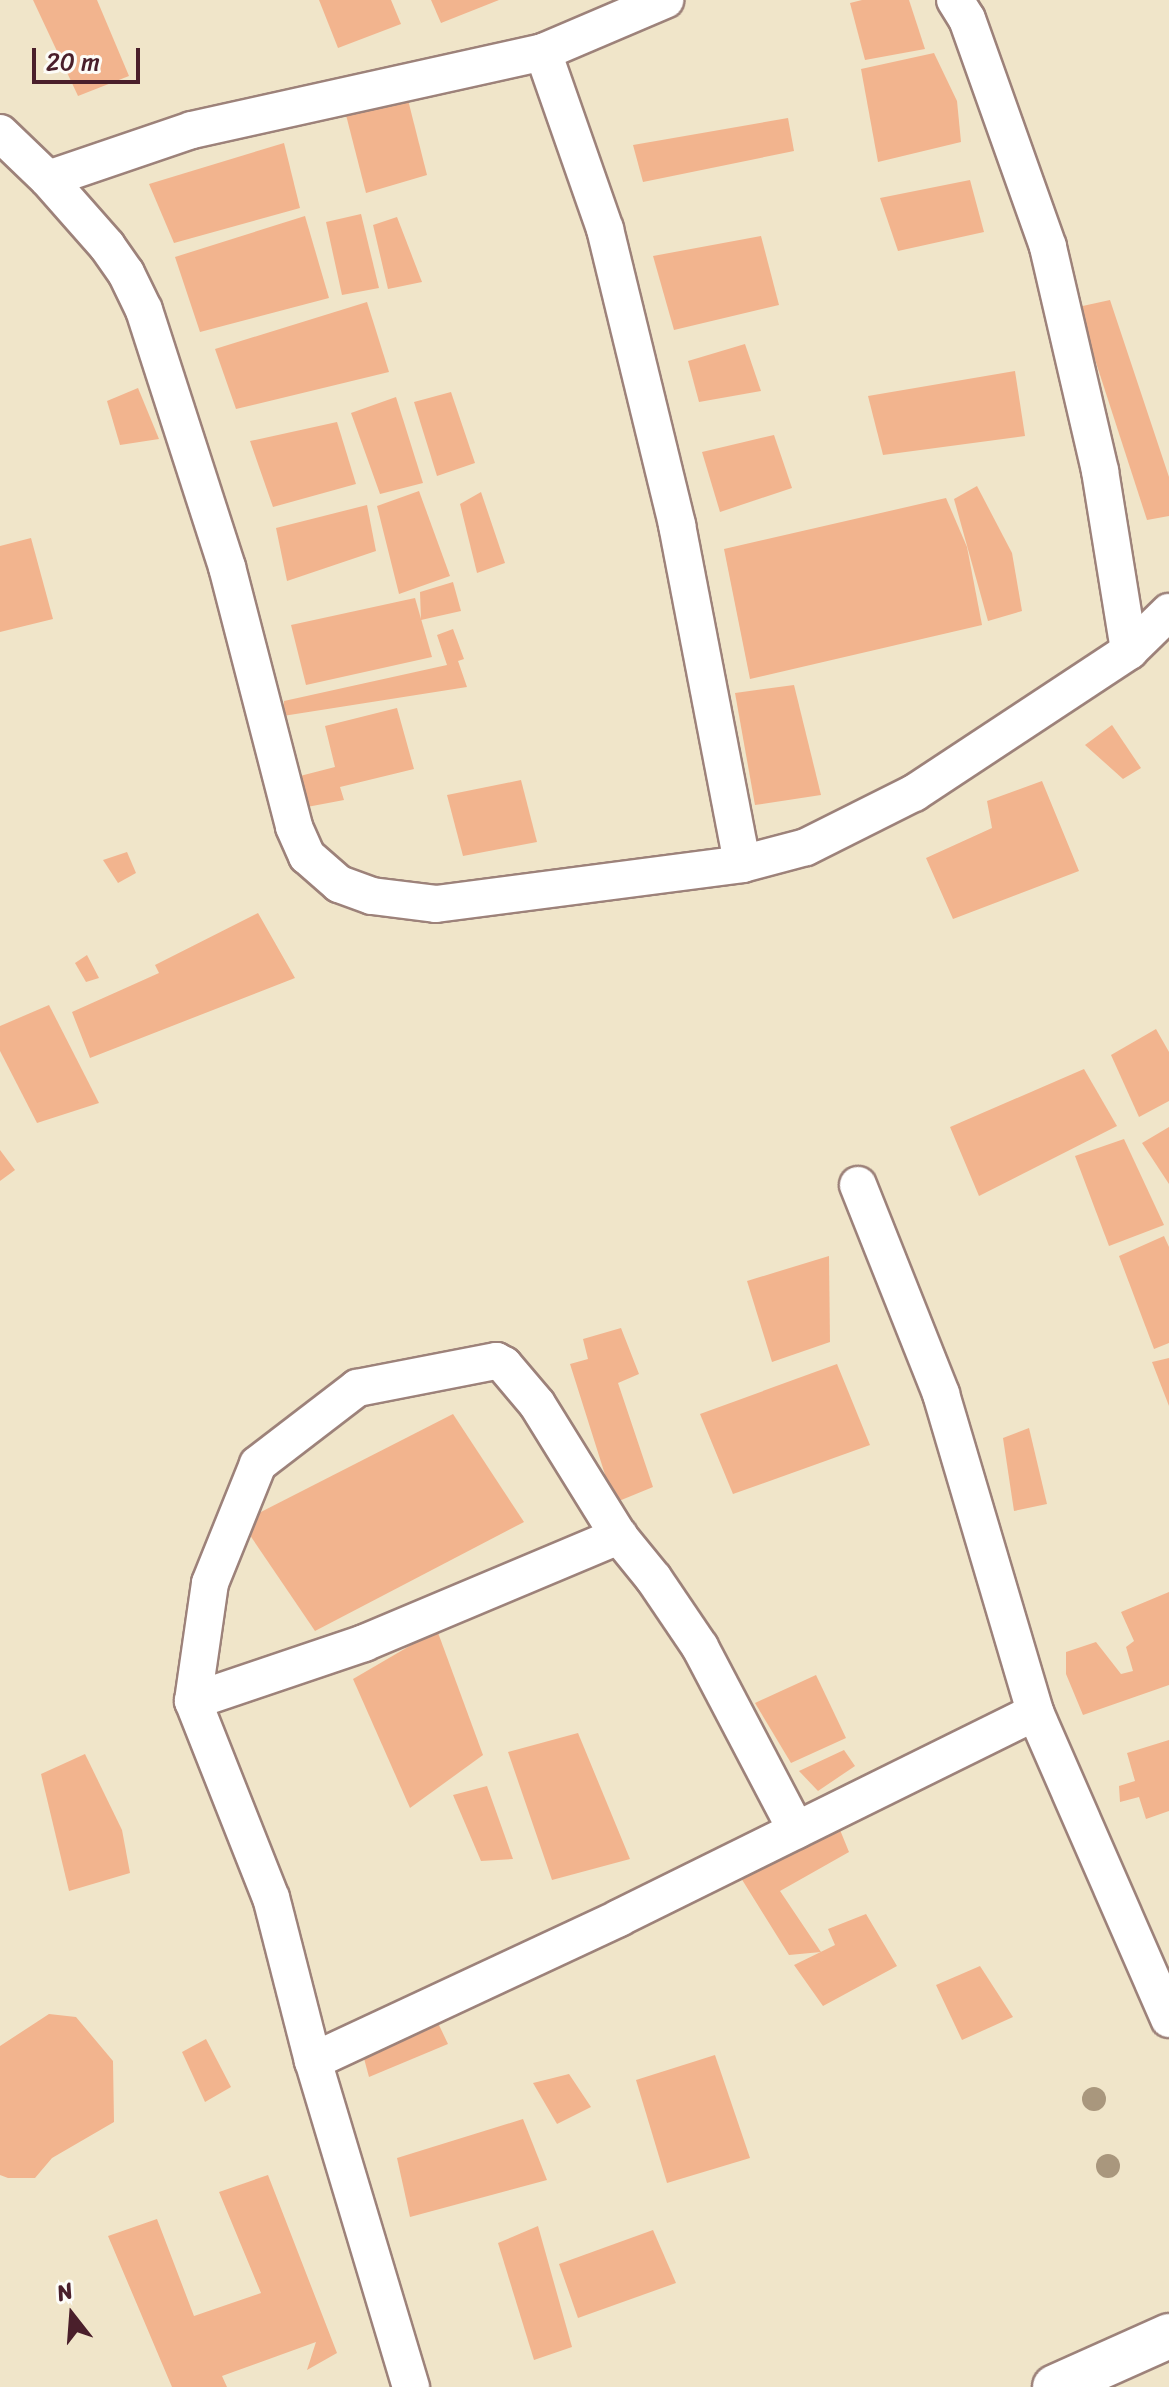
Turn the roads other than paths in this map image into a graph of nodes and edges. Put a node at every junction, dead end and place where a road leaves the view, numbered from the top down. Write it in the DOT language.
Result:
graph roads {
  1 [pos="665,0"];
  2 [pos="955,0"];
  3 [pos="543,52"];
  4 [pos="0,133"];
  5 [pos="48,179"];
  6 [pos="1169,612"];
  7 [pos="1129,651"];
  8 [pos="742,864"];
  9 [pos="858,1185"];
  10 [pos="619,1536"];
  11 [pos="193,1701"];
  12 [pos="1035,1712"];
  13 [pos="796,1830"];
  14 [pos="1169,2019"];
  15 [pos="313,2061"];
  16 [pos="1169,2336"];
  17 [pos="411,2387"];
  18 [pos="1055,2387"];
  1 -- 3 [label="street"];
  2 -- 7 [label="street"];
  3 -- 5 [label="street"];
  3 -- 8 [label="street"];
  4 -- 5 [label="street"];
  5 -- 8 [label="street"];
  6 -- 7 [label="street"];
  7 -- 8 [label="street"];
  9 -- 12 [label="street"];
  10 -- 11 [label="street"];
  10 -- 11 [label="street"];
  10 -- 13 [label="street"];
  11 -- 15 [label="street"];
  12 -- 13 [label="street"];
  12 -- 14 [label="street"];
  13 -- 15 [label="street"];
  15 -- 17 [label="street"];
  16 -- 18 [label="highway"];
}
